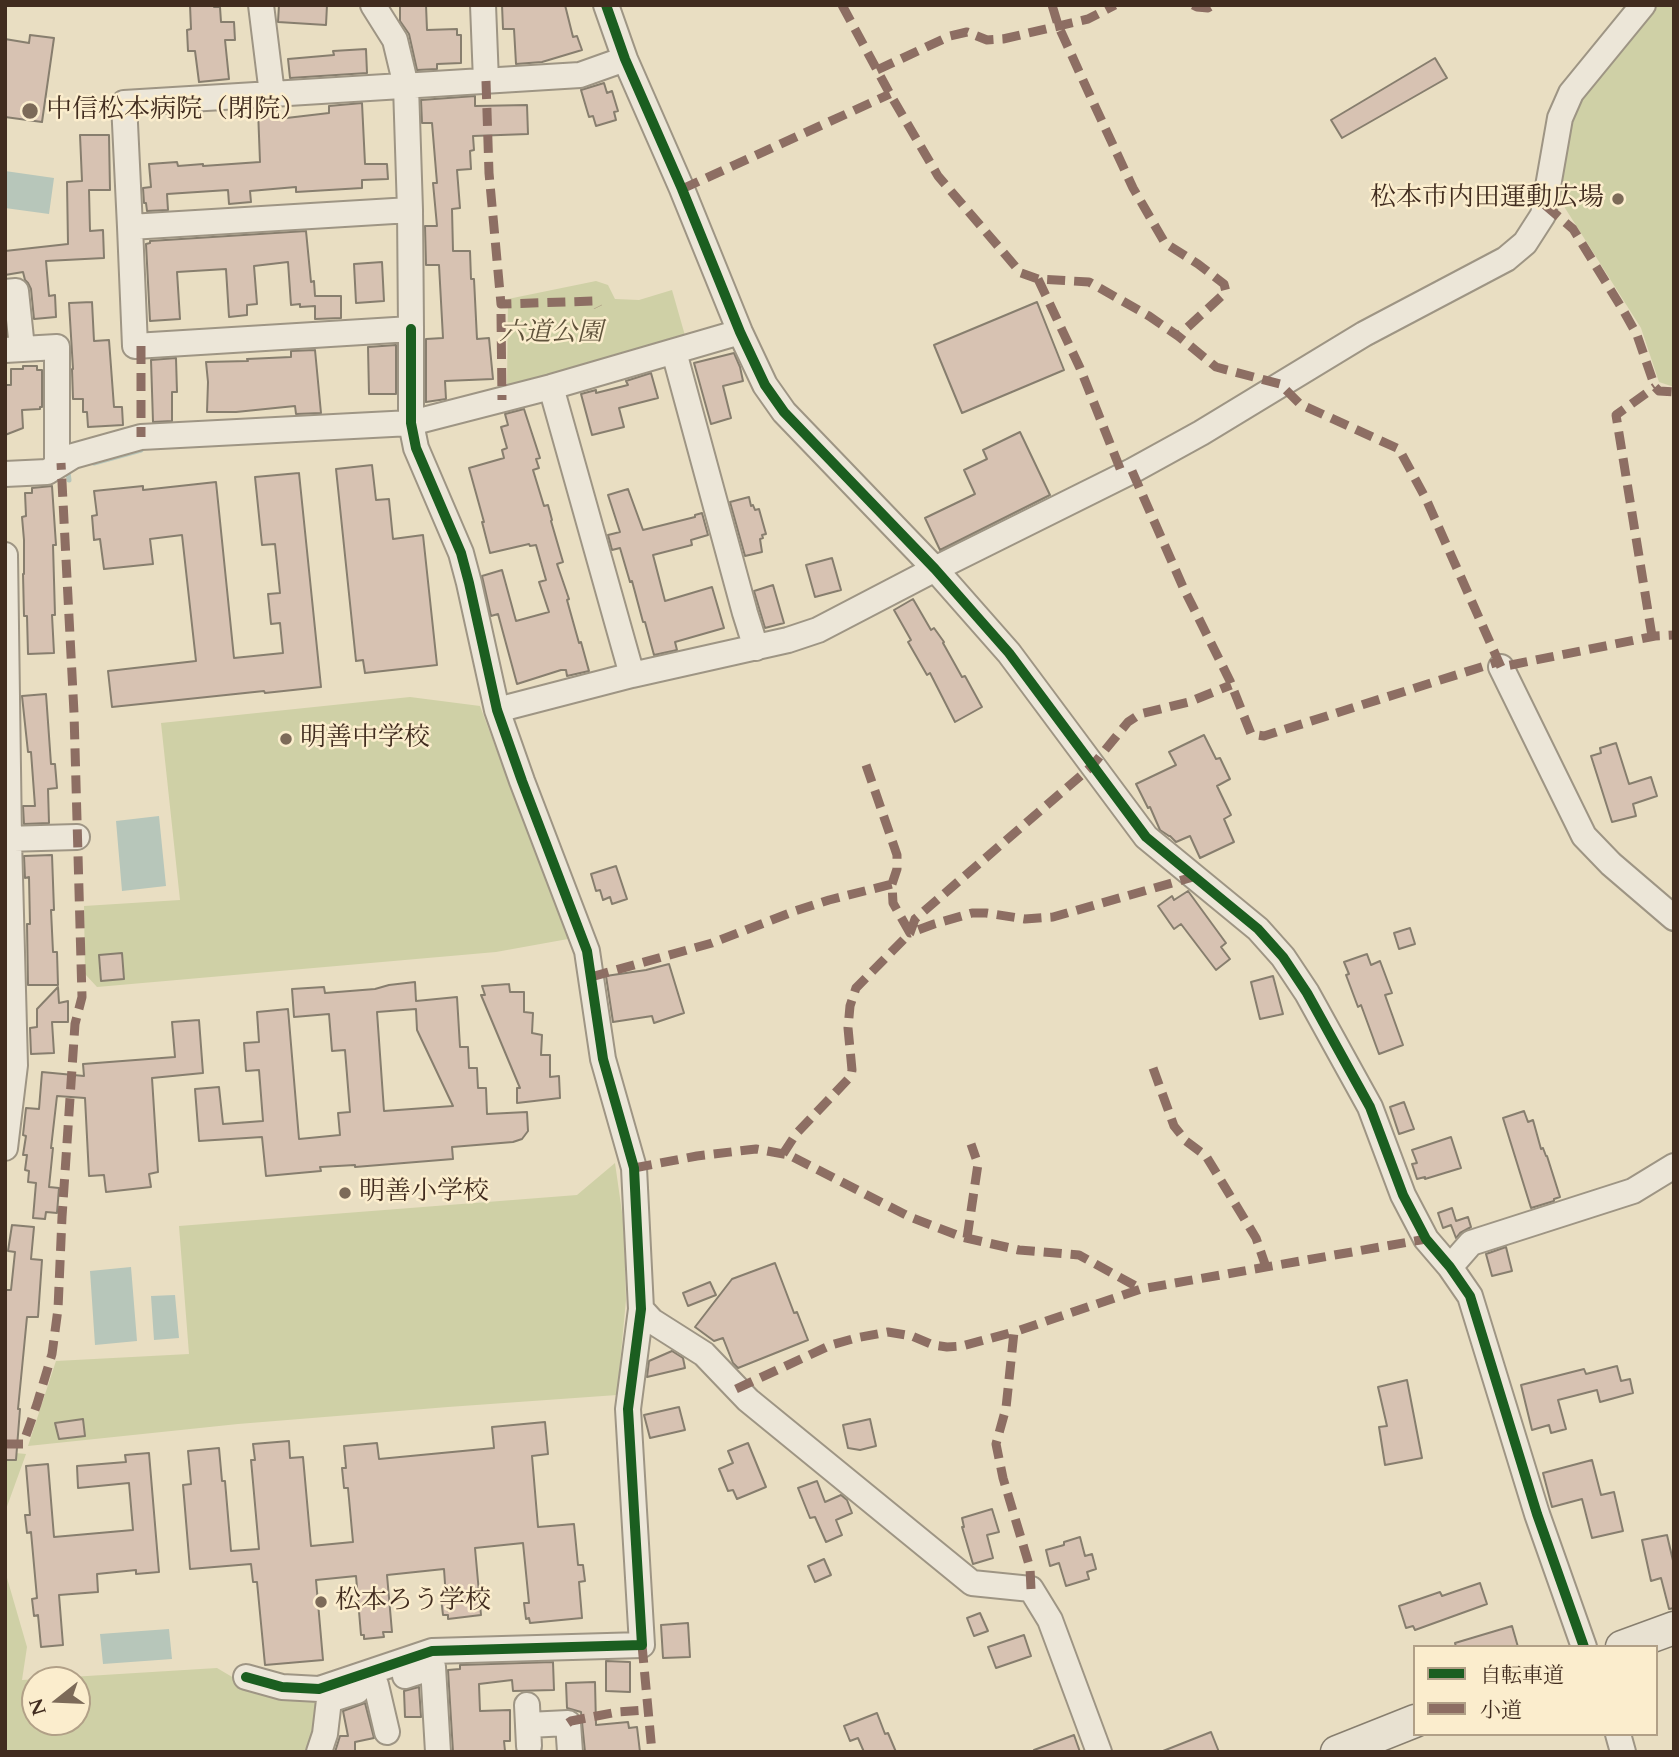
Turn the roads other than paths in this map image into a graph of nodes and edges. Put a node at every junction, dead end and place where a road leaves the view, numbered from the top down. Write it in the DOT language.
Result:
graph roads {
  1 [pos="261,5"];
  2 [pos="373,5"];
  3 [pos="483,5"];
  4 [pos="606,5"];
  5 [pos="1643,5"];
  6 [pos="625,59"];
  7 [pos="486,81"];
  8 [pos="406,86"];
  9 [pos="272,94"];
  10 [pos="410,210"];
  11 [pos="130,228"];
  12 [pos="5,292"];
  13 [pos="411,329"];
  14 [pos="740,332"];
  15 [pos="14,349"];
  16 [pos="674,352"];
  17 [pos="551,387"];
  18 [pos="411,424"];
  19 [pos="57,465"];
  20 [pos="5,474"];
  21 [pos="5,555"];
  22 [pos="935,569"];
  23 [pos="757,648"];
  24 [pos="1501,667"];
  25 [pos="632,675"];
  26 [pos="497,710"];
  27 [pos="77,837"];
  28 [pos="7,839"];
  29 [pos="1674,918"];
  30 [pos="5,1148"];
  31 [pos="1674,1166"];
  32 [pos="1450,1267"];
  33 [pos="641,1309"];
  34 [pos="1674,1628"];
  35 [pos="1583,1645"];
  36 [pos="1627,1645"];
  37 [pos="246,1677"];
  38 [pos="376,1685"];
  39 [pos="1413,1722"];
  40 [pos="528,1725"];
  41 [pos="387,1731"];
  42 [pos="319,1752"];
  43 [pos="438,1752"];
  44 [pos="570,1752"];
  45 [pos="1099,1752"];
  46 [pos="1338,1752"];
  1 -- 9 [label="street"];
  2 -- 8 [label="street"];
  3 -- 7 [label="street"];
  4 -- 6 [label="street"];
  5 -- 22 [label="street"];
  6 -- 7 [label="street"];
  6 -- 14 [label="street"];
  7 -- 8 [label="street"];
  8 -- 9 [label="street"];
  8 -- 10 [label="street"];
  9 -- 11 [label="street"];
  10 -- 11 [label="street"];
  10 -- 13 [label="street"];
  11 -- 13 [label="street"];
  12 -- 15 [label="street"];
  13 -- 18 [label="street"];
  14 -- 16 [label="street"];
  14 -- 22 [label="street"];
  15 -- 19 [label="street"];
  16 -- 17 [label="street"];
  16 -- 23 [label="street"];
  17 -- 18 [label="street"];
  17 -- 25 [label="street"];
  18 -- 19 [label="street"];
  18 -- 26 [label="street"];
  19 -- 20 [label="street"];
  21 -- 28 [label="street"];
  22 -- 23 [label="street"];
  22 -- 32 [label="street"];
  23 -- 25 [label="street"];
  24 -- 29 [label="street"];
  25 -- 26 [label="street"];
  26 -- 33 [label="street"];
  27 -- 28 [label="street"];
  28 -- 30 [label="street"];
  31 -- 32 [label="street"];
  32 -- 35 [label="street"];
  33 -- 37 [label="street"];
  33 -- 45 [label="street"];
  34 -- 36 [label="main road"];
  38 -- 41 [label="street"];
  38 -- 42 [label="street"];
  38 -- 43 [label="street"];
  39 -- 46 [label="main road"];
  40 -- 44 [label="street"];
}
